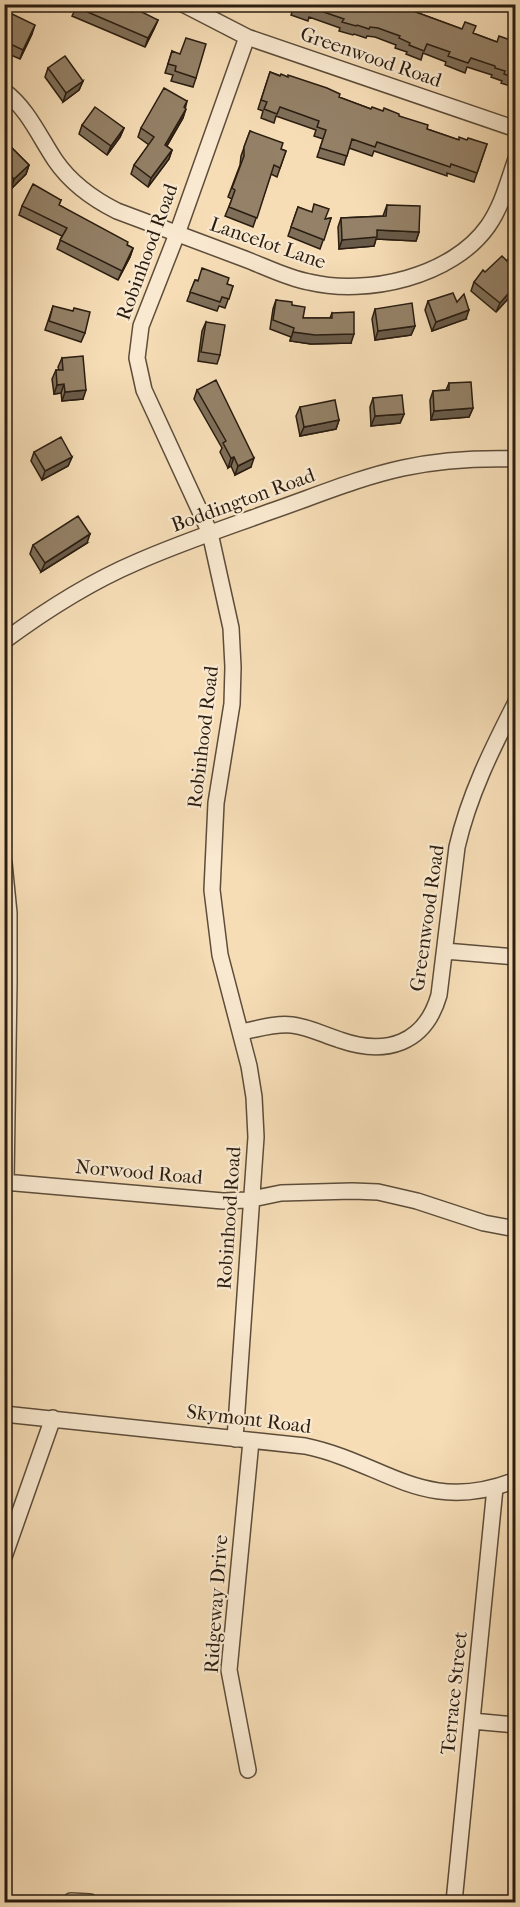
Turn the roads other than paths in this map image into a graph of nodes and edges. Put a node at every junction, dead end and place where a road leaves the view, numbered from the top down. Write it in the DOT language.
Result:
graph roads {
  1 [pos="183,4"];
  2 [pos="247,37"];
  3 [pos="4,91"];
  4 [pos="516,129"];
  5 [pos="516,159"];
  6 [pos="177,234"];
  7 [pos="516,459"];
  8 [pos="210,533"];
  9 [pos="4,641"];
  10 [pos="516,702"];
  11 [pos="4,863"];
  12 [pos="445,951"];
  13 [pos="516,957"];
  14 [pos="241,1032"];
  15 [pos="5,1182"];
  16 [pos="252,1199"];
  17 [pos="516,1229"];
  18 [pos="4,1414"];
  19 [pos="53,1418"];
  20 [pos="243,1440"];
  21 [pos="516,1480"];
  22 [pos="495,1488"];
  23 [pos="4,1557"];
  24 [pos="472,1721"];
  25 [pos="516,1725"];
  26 [pos="248,1770"];
  27 [pos="71,1901"];
  28 [pos="90,1902"];
  29 [pos="454,1902"];
  1 -- 2 [label="street, Greenwood Road"];
  2 -- 4 [label="street, Greenwood Road"];
  2 -- 6 [label="street, Robinhood Road"];
  3 -- 6 [label="street, Lancelot Lane"];
  5 -- 6 [label="street, Lancelot Lane"];
  6 -- 8 [label="street, Robinhood Road"];
  7 -- 8 [label="street, Boddington Road"];
  8 -- 9 [label="street, Boddington Road"];
  8 -- 14 [label="street, Robinhood Road"];
  10 -- 12 [label="street, Greenwood Road"];
  11 -- 15 [label="street"];
  12 -- 13 [label="street"];
  12 -- 14 [label="street, Greenwood Road"];
  14 -- 16 [label="street, Robinhood Road"];
  15 -- 16 [label="street, Norwood Road"];
  16 -- 17 [label="street, Norwood Road"];
  16 -- 20 [label="street, Robinhood Road"];
  18 -- 19 [label="street, Skymont Road"];
  19 -- 20 [label="street, Skymont Road"];
  19 -- 23 [label="street"];
  20 -- 22 [label="street, Skymont Road"];
  20 -- 26 [label="street, Ridgeway Drive"];
  21 -- 22 [label="street, Skymont Road"];
  22 -- 24 [label="street, Terrace Street"];
  24 -- 25 [label="street"];
  24 -- 29 [label="street, Terrace Street"];
  27 -- 28 [label="street"];
}
